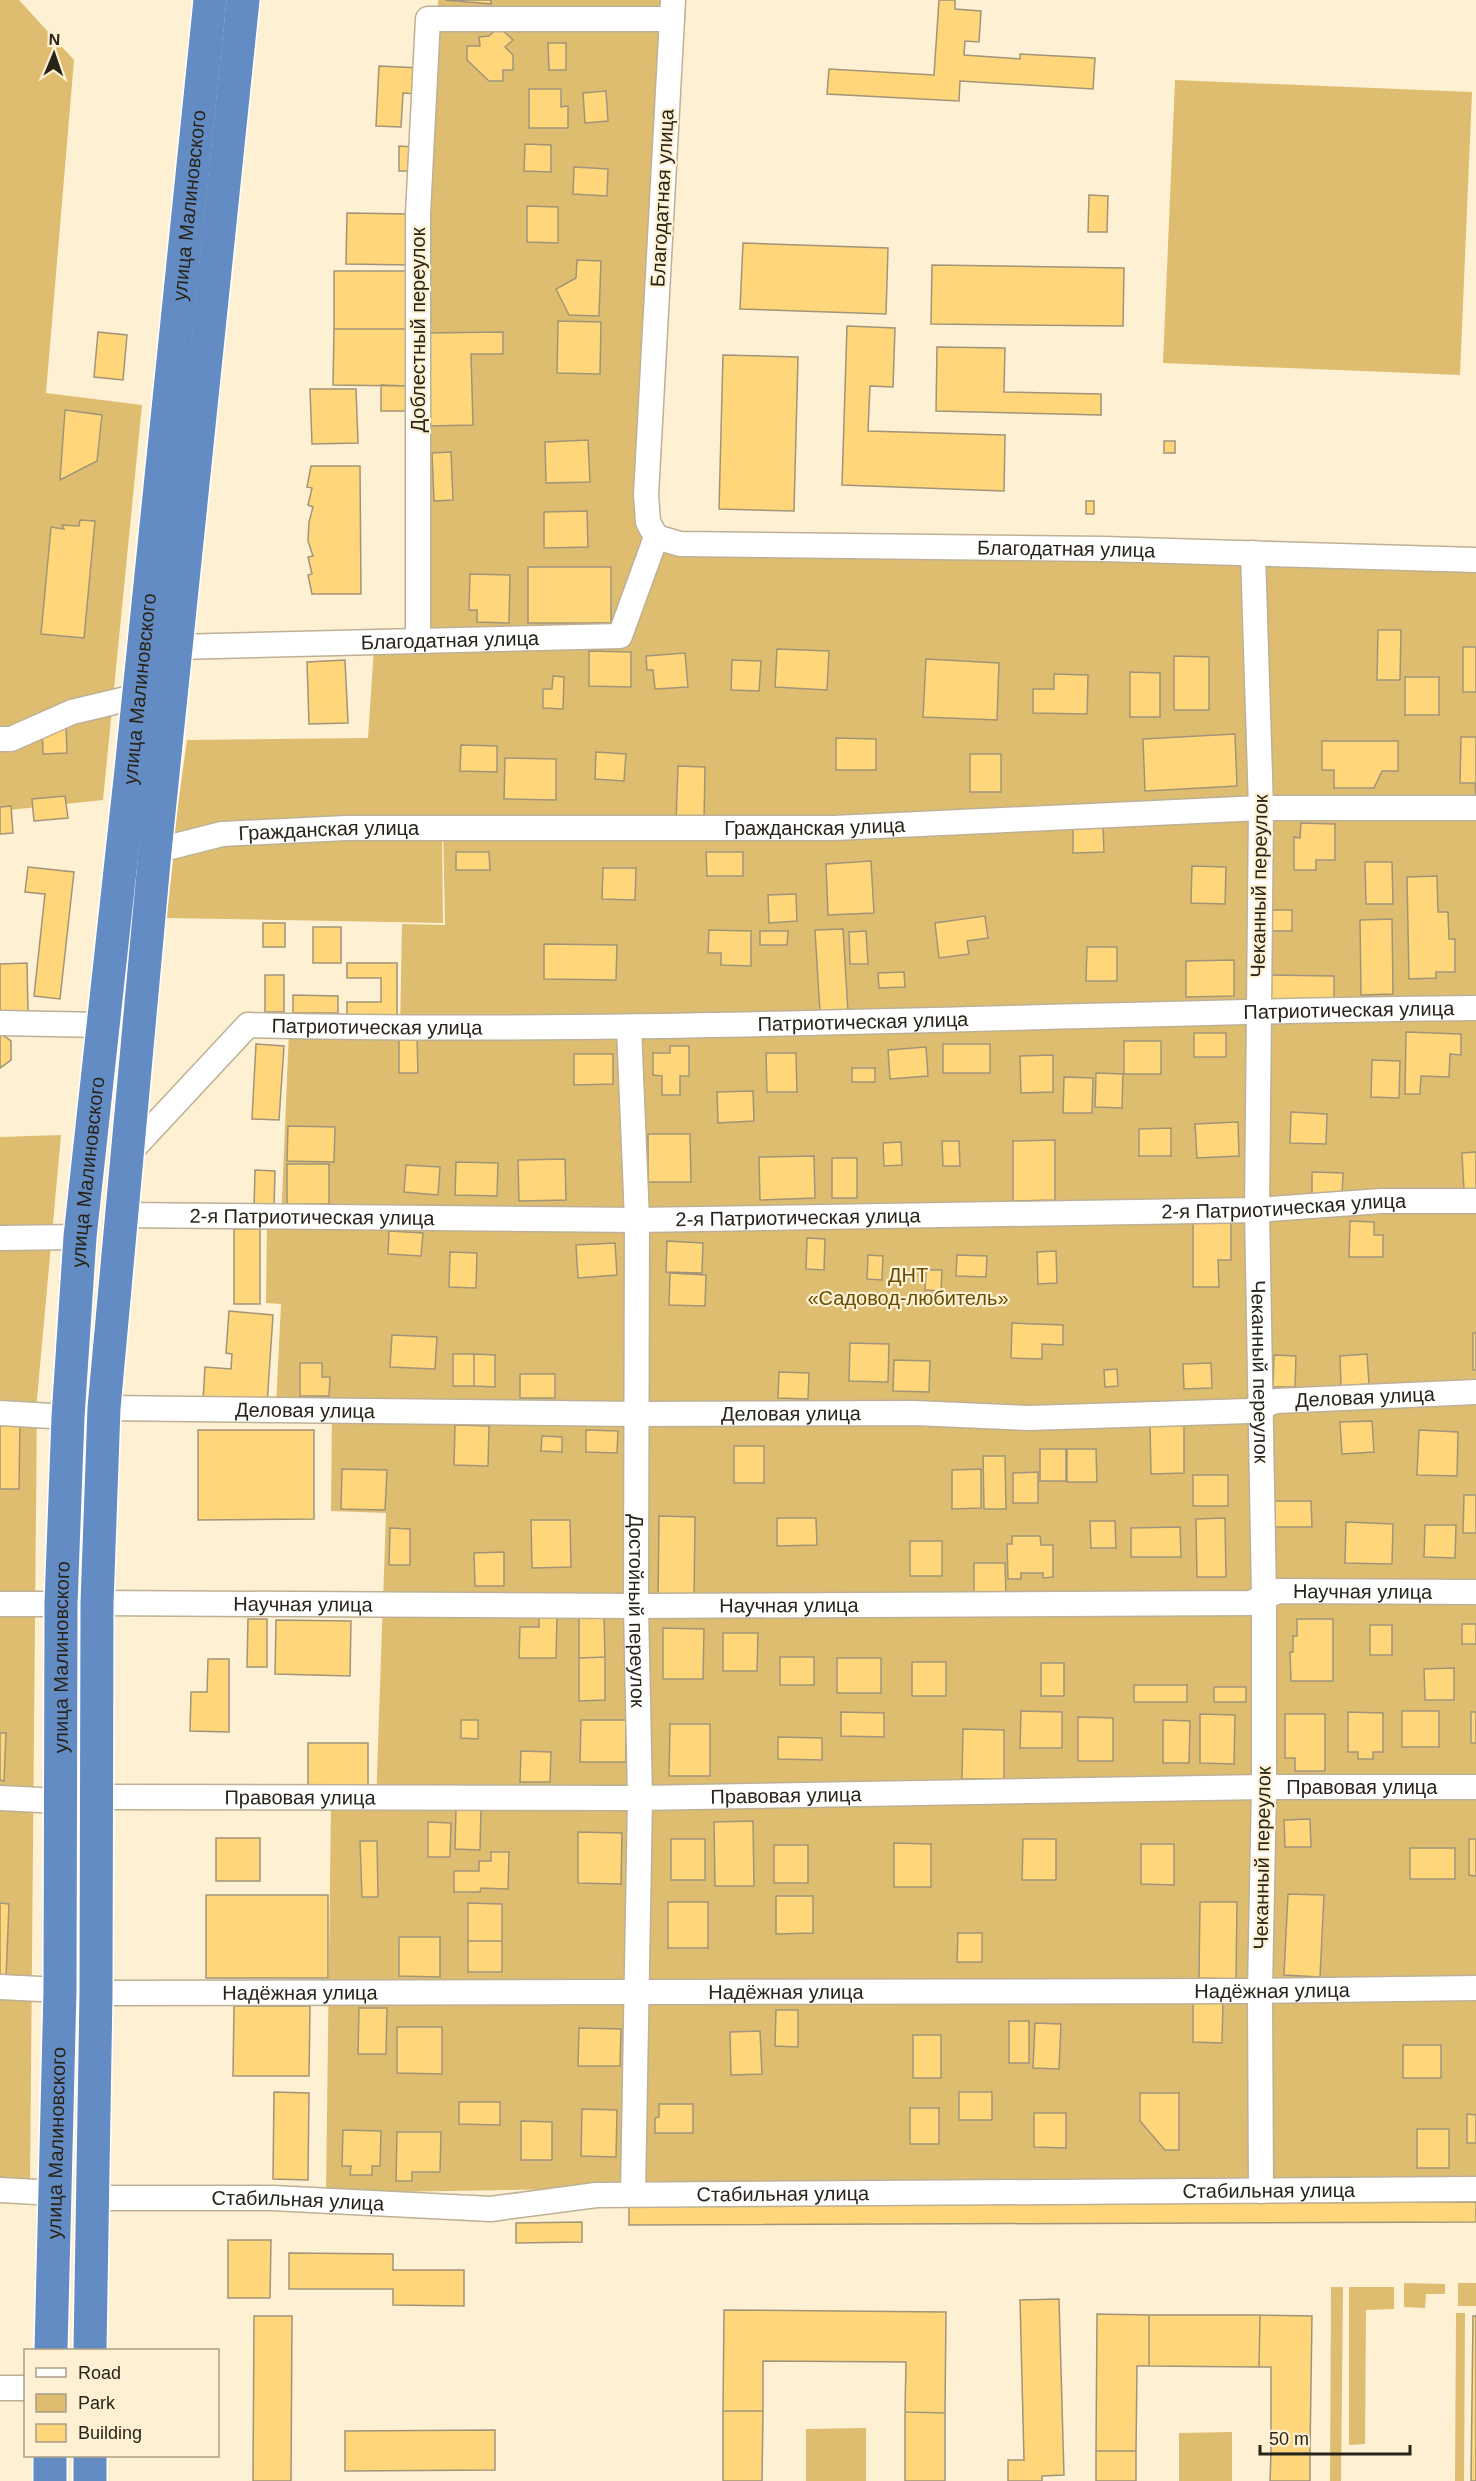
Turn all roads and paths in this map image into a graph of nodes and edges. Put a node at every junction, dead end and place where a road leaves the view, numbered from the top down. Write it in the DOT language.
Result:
graph roads {
  1 [pos="210,0"];
  2 [pos="243,0"];
  3 [pos="672,9"];
  4 [pos="656,537"];
  5 [pos="1252,553"];
  6 [pos="1476,560"];
  7 [pos="418,641"];
  8 [pos="176,647"];
  9 [pos="138,696"];
  10 [pos="0,739"];
  11 [pos="1262,808"];
  12 [pos="1476,808"];
  13 [pos="155,851"];
  14 [pos="1476,1008"];
  15 [pos="1258,1010"];
  16 [pos="0,1023"];
  17 [pos="102,1025"];
  18 [pos="629,1027"];
  19 [pos="126,1156"];
  20 [pos="1476,1201"];
  21 [pos="1257,1210"];
  22 [pos="120,1215"];
  23 [pos="637,1220"];
  24 [pos="80,1237"];
  25 [pos="0,1238"];
  26 [pos="1476,1392"];
  27 [pos="1262,1406"];
  28 [pos="104,1408"];
  29 [pos="0,1413"];
  30 [pos="636,1414"];
  31 [pos="68,1417"];
  32 [pos="1476,1592"];
  33 [pos="1264,1597"];
  34 [pos="98,1603"];
  35 [pos="0,1604"];
  36 [pos="61,1604"];
  37 [pos="636,1606"];
  38 [pos="1264,1787"];
  39 [pos="1476,1787"];
  40 [pos="98,1797"];
  41 [pos="0,1798"];
  42 [pos="640,1798"];
  43 [pos="61,1801"];
  44 [pos="0,1988"];
  45 [pos="1476,1988"];
  46 [pos="60,1990"];
  47 [pos="1260,1991"];
  48 [pos="636,1992"];
  49 [pos="96,1993"];
  50 [pos="1476,2189"];
  51 [pos="0,2190"];
  52 [pos="1261,2191"];
  53 [pos="55,2193"];
  54 [pos="633,2194"];
  55 [pos="91,2198"];
  56 [pos="51,2349"];
  57 [pos="90,2349"];
  58 [pos="0,2388"];
  59 [pos="24,2388"];
  60 [pos="50,2457"];
  61 [pos="90,2457"];
  62 [pos="50,2481"];
  63 [pos="90,2481"];
  1 -- 9 [label="highway, улица Малиновского"];
  2 -- 8 [label="highway, улица Малиновского"];
  3 -- 4 [label="street, Благодатная улица"];
  3 -- 7 [label="street, Доблестный переулок"];
  4 -- 5 [label="street, Благодатная улица"];
  4 -- 7 [label="street, Благодатная улица"];
  5 -- 6 [label="street, Благодатная улица"];
  5 -- 11 [label="street, Чеканный переулок"];
  7 -- 8 [label="street, Благодатная улица"];
  8 -- 13 [label="highway, улица Малиновского"];
  9 -- 10 [label="street"];
  9 -- 17 [label="highway, улица Малиновского"];
  11 -- 12 [label="street, Гражданская улица"];
  11 -- 13 [label="street, Гражданская улица"];
  11 -- 15 [label="street, Чеканный переулок"];
  13 -- 19 [label="highway, улица Малиновского"];
  14 -- 15 [label="street, Патриотическая улица"];
  15 -- 18 [label="street, Патриотическая улица"];
  15 -- 21 [label="street, Чеканный переулок"];
  16 -- 17 [label="street"];
  17 -- 24 [label="highway, улица Малиновского"];
  18 -- 19 [label="street, Патриотическая улица"];
  18 -- 23 [label="street, Достойный переулок"];
  19 -- 22 [label="highway, улица Малиновского"];
  20 -- 21 [label="street, 2-я Патриотическая улица"];
  21 -- 23 [label="street, 2-я Патриотическая улица"];
  21 -- 27 [label="street, Чеканный переулок"];
  22 -- 23 [label="street, 2-я Патриотическая улица"];
  22 -- 28 [label="highway, улица Малиновского"];
  23 -- 30 [label="street, Достойный переулок"];
  24 -- 25 [label="street"];
  24 -- 31 [label="highway, улица Малиновского"];
  26 -- 27 [label="street, Деловая улица"];
  27 -- 30 [label="street, Деловая улица"];
  27 -- 33 [label="street, Чеканный переулок"];
  28 -- 30 [label="street, Деловая улица"];
  28 -- 34 [label="highway, улица Малиновского"];
  29 -- 31 [label="street"];
  30 -- 37 [label="street, Достойный переулок"];
  31 -- 36 [label="highway, улица Малиновского"];
  32 -- 33 [label="street, Научная улица"];
  33 -- 37 [label="street, Научная улица"];
  33 -- 38 [label="street, Чеканный переулок"];
  34 -- 37 [label="street, Научная улица"];
  34 -- 40 [label="highway, улица Малиновского"];
  35 -- 36 [label="street"];
  36 -- 43 [label="highway, улица Малиновского"];
  37 -- 42 [label="street, Достойный переулок"];
  38 -- 39 [label="street, Правовая улица"];
  38 -- 42 [label="street, Правовая улица"];
  38 -- 47 [label="street, Чеканный переулок"];
  40 -- 42 [label="street, Правовая улица"];
  40 -- 49 [label="highway, улица Малиновского"];
  41 -- 43 [label="street"];
  42 -- 48 [label="street, Достойный переулок"];
  43 -- 46 [label="highway, улица Малиновского"];
  44 -- 46 [label="street"];
  45 -- 47 [label="street, Надёжная улица"];
  46 -- 53 [label="highway, улица Малиновского"];
  47 -- 48 [label="street, Надёжная улица"];
  47 -- 52 [label="street, Чеканный переулок"];
  48 -- 49 [label="street, Надёжная улица"];
  48 -- 54 [label="street, Достойный переулок"];
  49 -- 55 [label="highway, улица Малиновского"];
  50 -- 52 [label="street, Стабильная улица"];
  51 -- 53 [label="street"];
  52 -- 54 [label="street, Стабильная улица"];
  53 -- 56 [label="highway, улица Малиновского"];
  54 -- 55 [label="street, Стабильная улица"];
  55 -- 57 [label="highway, улица Малиновского"];
  58 -- 59 [label="street"];
  60 -- 62 [label="highway"];
  61 -- 63 [label="highway"];
}
